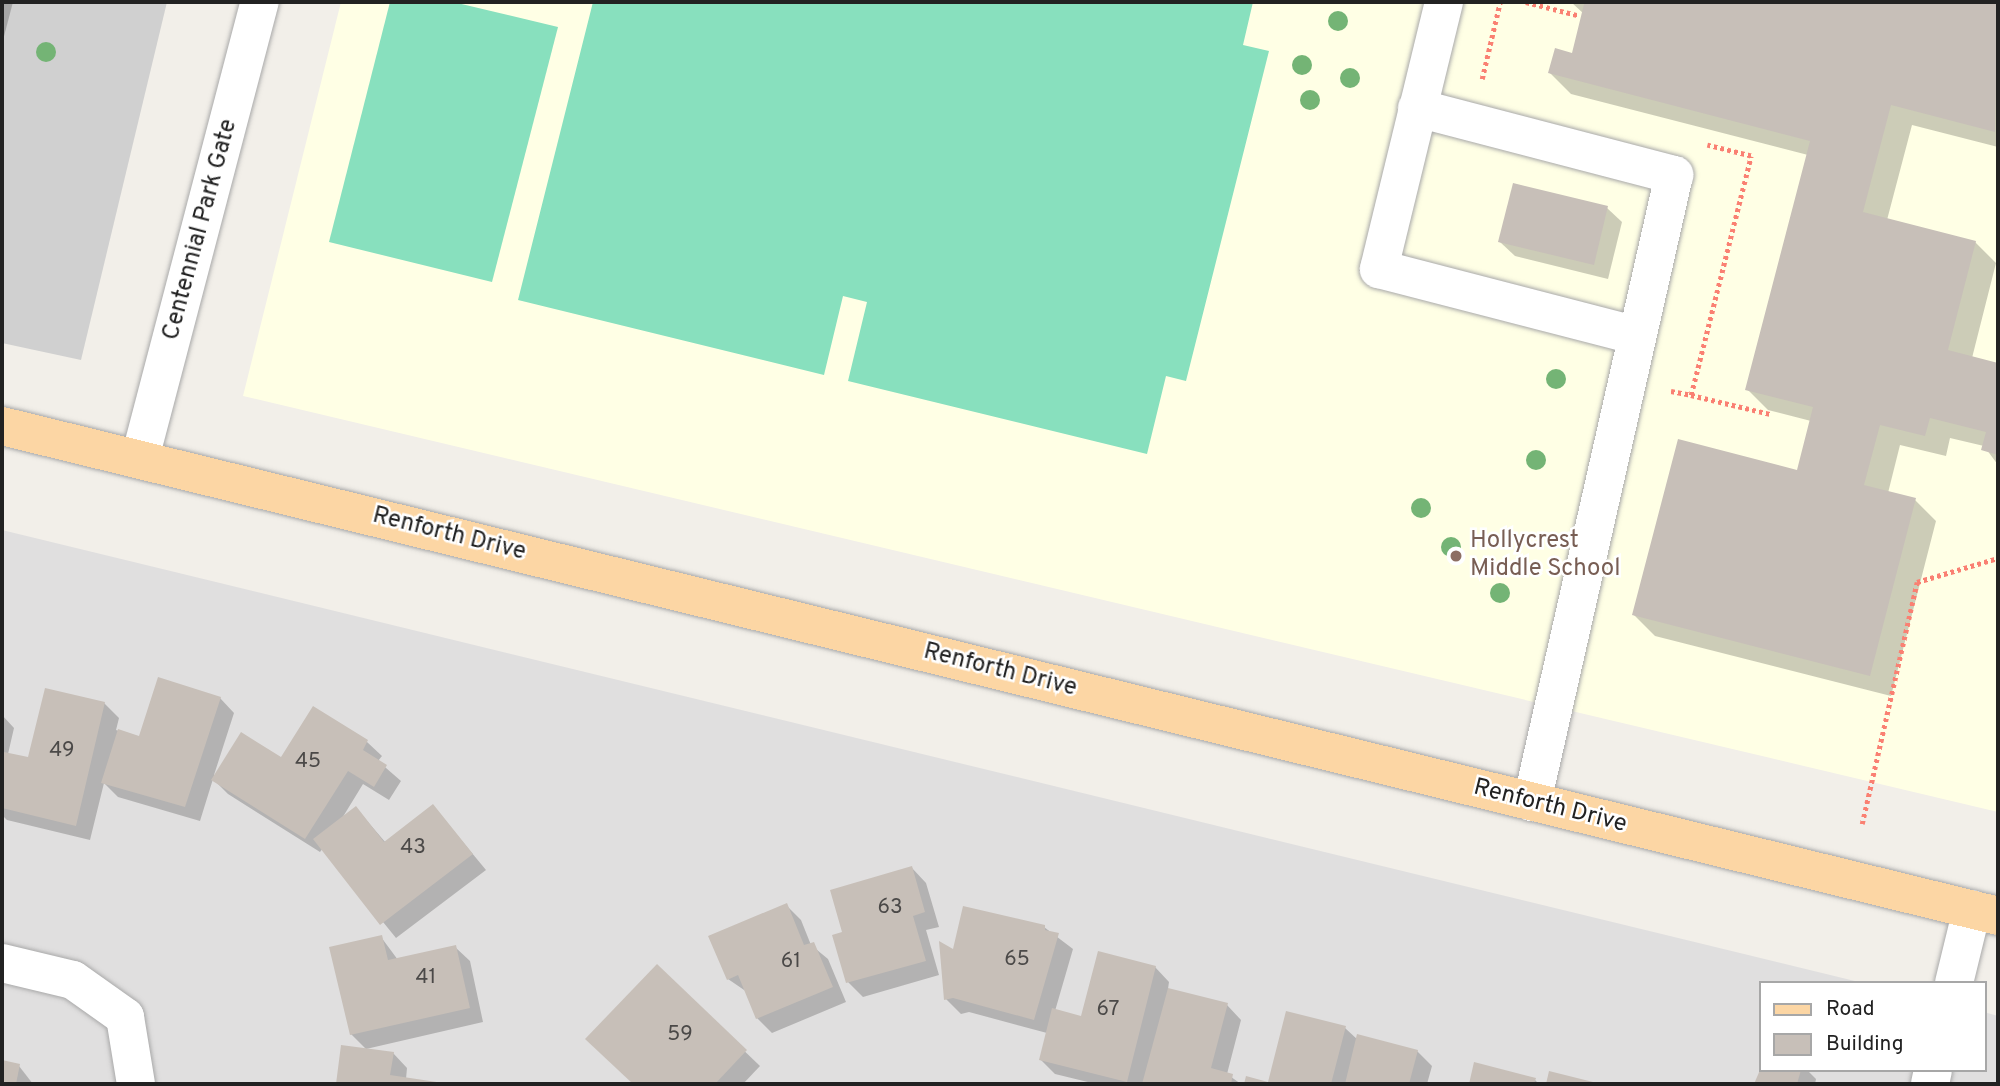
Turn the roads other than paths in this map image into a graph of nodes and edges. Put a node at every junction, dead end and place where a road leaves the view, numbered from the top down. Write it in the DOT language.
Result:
graph roads {
  1 [pos="260,2"];
  2 [pos="1444,2"];
  3 [pos="1416,108"];
  4 [pos="1634,335"];
  5 [pos="2,426"];
  6 [pos="140,458"];
  7 [pos="1532,802"];
  8 [pos="1985,912"];
  9 [pos="2,963"];
  10 [pos="1955,981"];
  11 [pos="136,1084"];
  1 -- 6 [label="street, Centennial Park Gate"];
  2 -- 3 [label="street"];
  3 -- 4 [label="street"];
  3 -- 4 [label="street"];
  4 -- 7 [label="street"];
  5 -- 6 [label="main road, Renforth Drive"];
  6 -- 7 [label="main road, Renforth Drive"];
  7 -- 8 [label="main road, Renforth Drive"];
  8 -- 10 [label="street"];
  9 -- 11 [label="street"];
}
